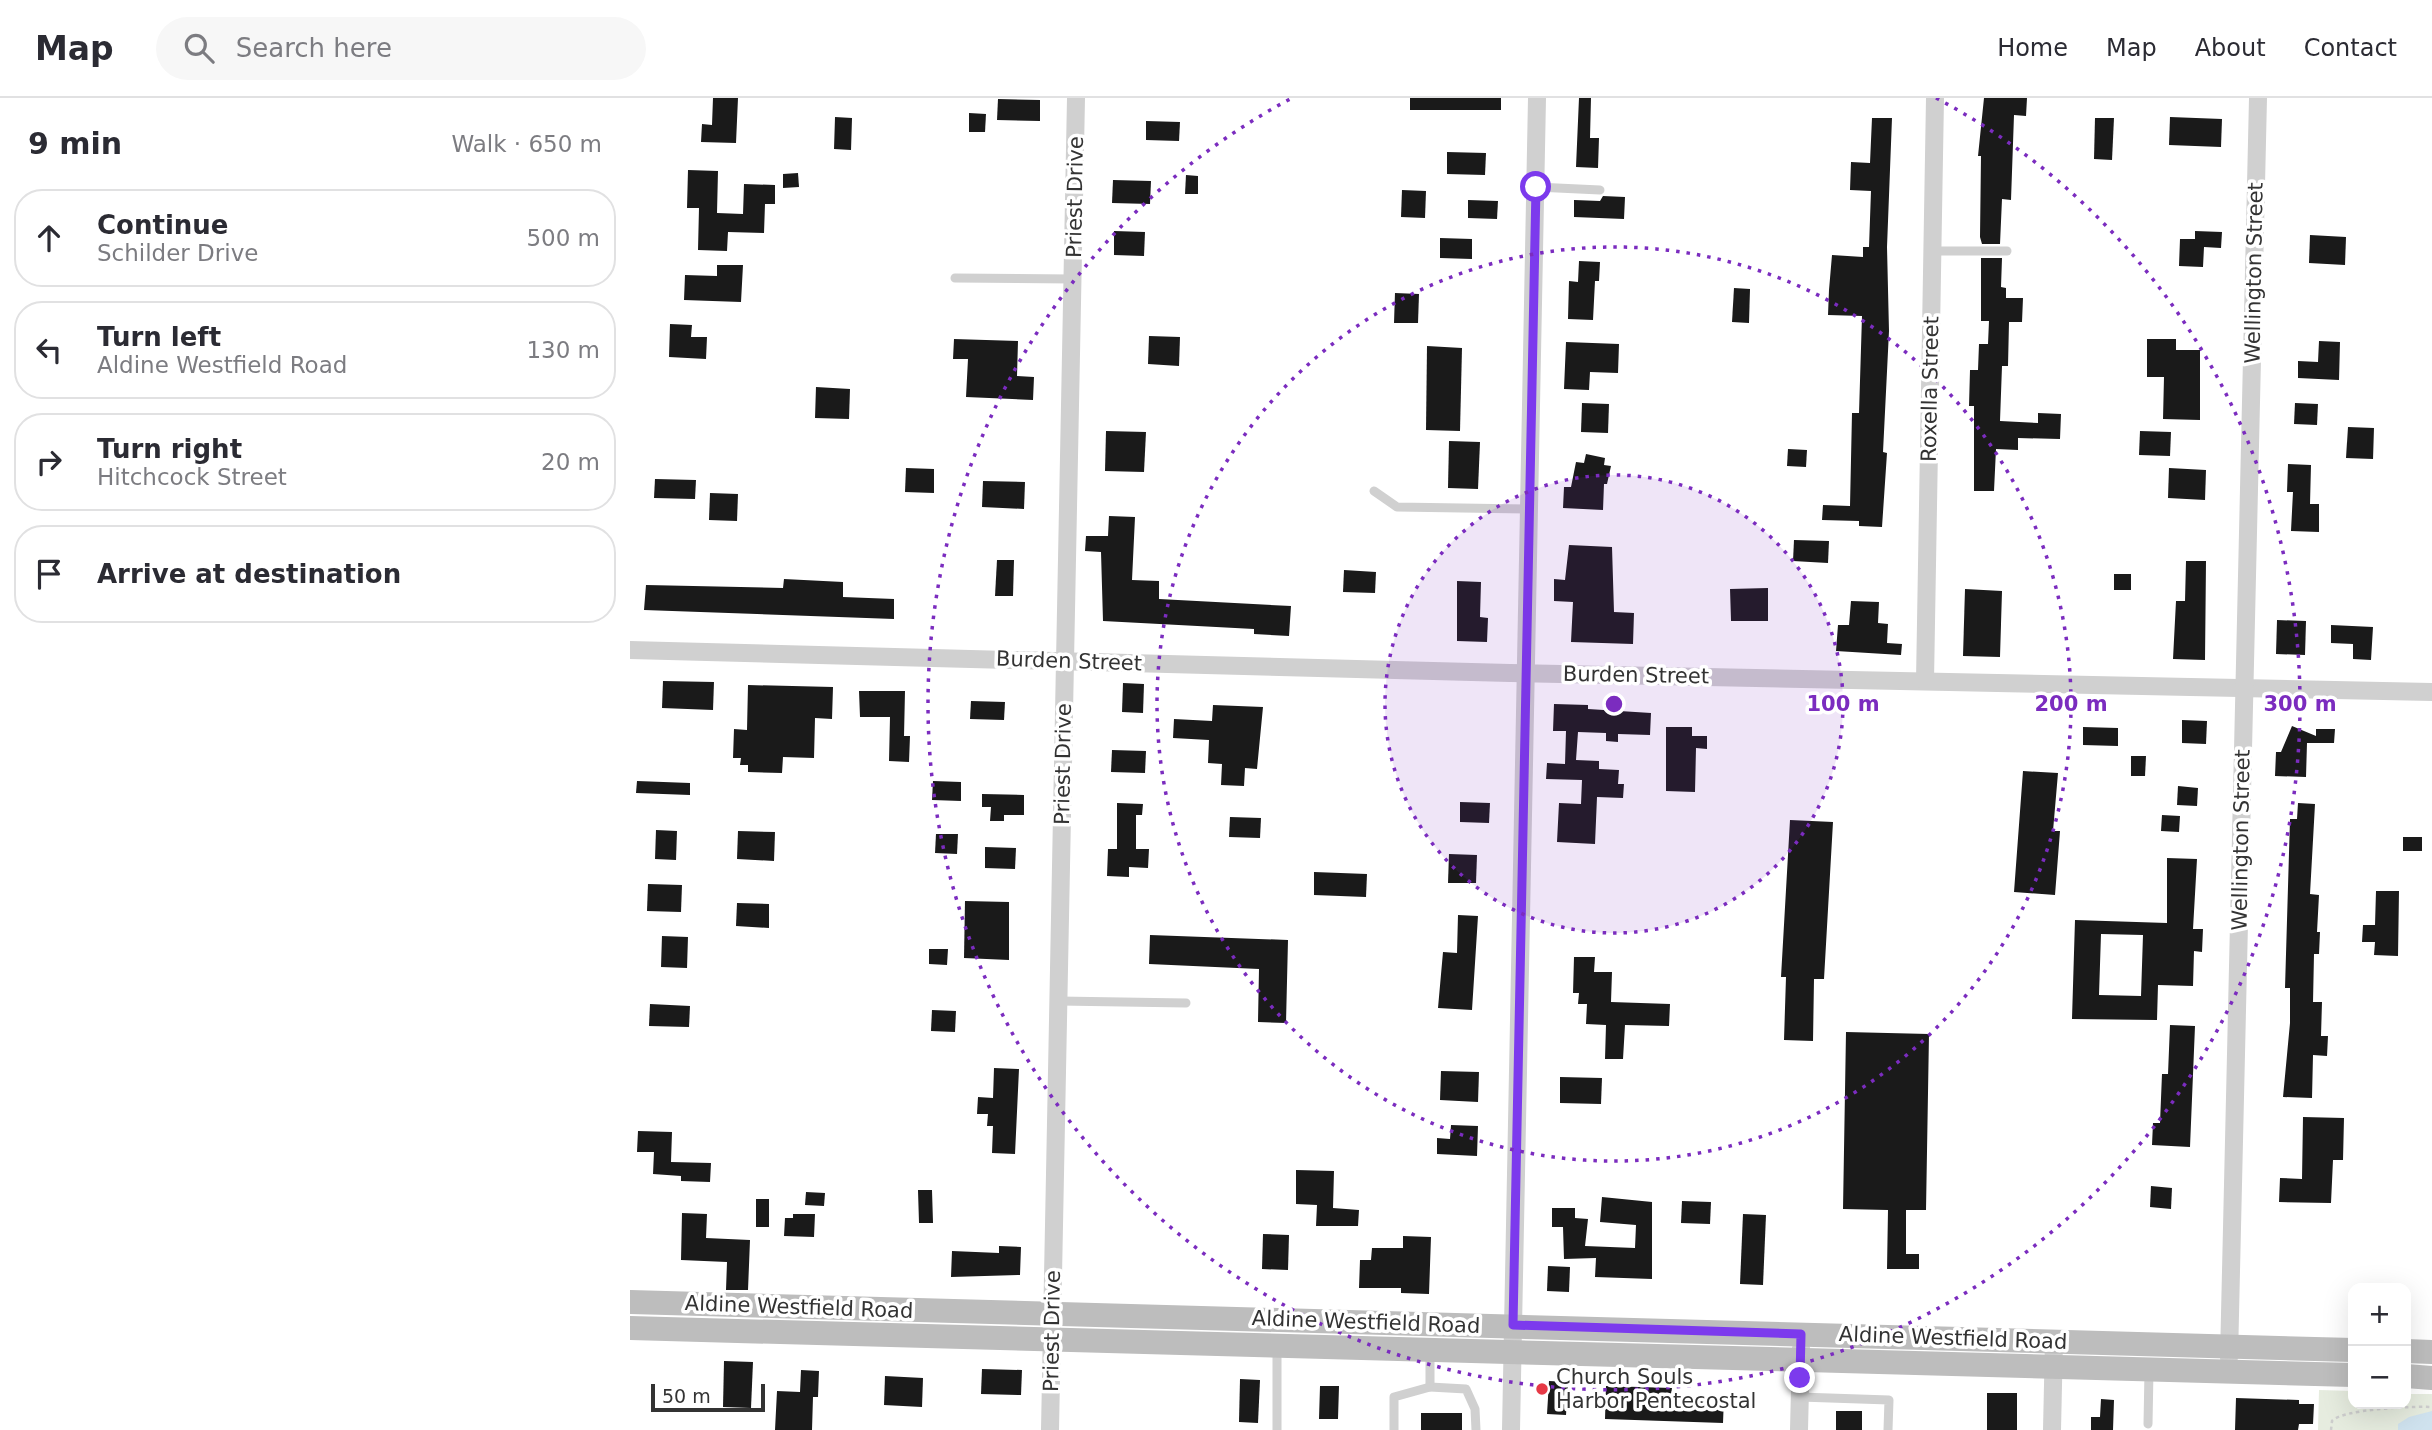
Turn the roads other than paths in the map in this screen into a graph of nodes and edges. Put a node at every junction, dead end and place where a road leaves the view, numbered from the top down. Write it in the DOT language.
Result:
graph roads {
  1 [pos="1076,98"];
  2 [pos="1537,98"];
  3 [pos="1935,98"];
  4 [pos="2258,98"];
  5 [pos="1536,187"];
  6 [pos="1600,190"];
  7 [pos="1932,251"];
  8 [pos="2007,251"];
  9 [pos="954,278"];
  10 [pos="1073,279"];
  11 [pos="1374,491"];
  12 [pos="1530,509"];
  13 [pos="630,650"];
  14 [pos="1065,661"];
  15 [pos="1527,673"];
  16 [pos="1925,681"];
  17 [pos="2245,689"];
  18 [pos="2432,692"];
  19 [pos="1059,1001"];
  20 [pos="1186,1003"];
  21 [pos="630,1303"];
  22 [pos="832,1309"];
  23 [pos="1052,1313"];
  24 [pos="1286,1320"];
  25 [pos="1513,1325"];
  26 [pos="630,1328"];
  27 [pos="1801,1334"];
  28 [pos="831,1335"];
  29 [pos="1940,1337"];
  30 [pos="1052,1339"];
  31 [pos="2054,1340"];
  32 [pos="1281,1345"];
  33 [pos="2230,1346"];
  34 [pos="1430,1349"];
  35 [pos="2348,1350"];
  36 [pos="1513,1351"];
  37 [pos="2411,1351"];
  38 [pos="2432,1352"];
  39 [pos="1801,1360"];
  40 [pos="1939,1363"];
  41 [pos="2054,1366"];
  42 [pos="2149,1369"];
  43 [pos="2229,1371"];
  44 [pos="2348,1375"];
  45 [pos="2411,1377"];
  46 [pos="2432,1377"];
  47 [pos="1430,1387"];
  48 [pos="1800,1397"];
  49 [pos="2148,1424"];
  50 [pos="1049,1430"];
  51 [pos="1277,1430"];
  52 [pos="1394,1430"];
  53 [pos="1476,1430"];
  54 [pos="1511,1430"];
  55 [pos="1799,1430"];
  56 [pos="1888,1430"];
  57 [pos="2052,1430"];
  1 -- 10 [label="street, Priest Drive"];
  2 -- 5 [label="street"];
  3 -- 7 [label="street, Roxella Street"];
  4 -- 17 [label="street, Wellington Street"];
  5 -- 6 [label="lane"];
  5 -- 12 [label="street"];
  7 -- 8 [label="lane"];
  7 -- 16 [label="street, Roxella Street"];
  9 -- 10 [label="lane"];
  10 -- 14 [label="street, Priest Drive"];
  11 -- 12 [label="lane"];
  12 -- 15 [label="street"];
  13 -- 14 [label="street, Burden Street"];
  14 -- 15 [label="street, Burden Street"];
  14 -- 19 [label="street, Priest Drive"];
  15 -- 16 [label="street, Burden Street"];
  15 -- 25 [label="street"];
  16 -- 17 [label="street, Burden Street"];
  17 -- 18 [label="street, Burden Street"];
  17 -- 33 [label="street, Wellington Street"];
  19 -- 20 [label="lane"];
  19 -- 23 [label="street, Priest Drive"];
  21 -- 22 [label="main road, Aldine Westfield Road"];
  22 -- 23 [label="main road, Aldine Westfield Road"];
  22 -- 28 [label="main road"];
  23 -- 24 [label="main road, Aldine Westfield Road"];
  23 -- 30 [label="street, Priest Drive"];
  24 -- 25 [label="main road, Aldine Westfield Road"];
  24 -- 32 [label="main road"];
  25 -- 27 [label="main road, Aldine Westfield Road"];
  25 -- 36 [label="street"];
  26 -- 28 [label="main road, Aldine Westfield Road"];
  27 -- 29 [label="main road, Aldine Westfield Road"];
  27 -- 39 [label="street"];
  28 -- 30 [label="main road, Aldine Westfield Road"];
  29 -- 31 [label="main road, Aldine Westfield Road"];
  29 -- 40 [label="main road"];
  30 -- 32 [label="main road, Aldine Westfield Road"];
  30 -- 50 [label="street, Priest Drive"];
  31 -- 33 [label="main road, Aldine Westfield Road"];
  31 -- 41 [label="street"];
  32 -- 34 [label="main road, Aldine Westfield Road"];
  32 -- 51 [label="lane"];
  33 -- 35 [label="main road, Aldine Westfield Road"];
  33 -- 43 [label="street, Wellington Street"];
  34 -- 36 [label="main road, Aldine Westfield Road"];
  34 -- 47 [label="lane"];
  36 -- 39 [label="main road, Aldine Westfield Road"];
  36 -- 54 [label="street"];
  37 -- 38 [label="main road"];
  39 -- 40 [label="main road, Aldine Westfield Road"];
  39 -- 48 [label="street"];
  40 -- 41 [label="main road, Aldine Westfield Road"];
  41 -- 42 [label="main road, Aldine Westfield Road"];
  41 -- 57 [label="street"];
  42 -- 43 [label="main road, Aldine Westfield Road"];
  42 -- 49 [label="lane"];
  43 -- 44 [label="main road, Aldine Westfield Road"];
  45 -- 46 [label="main road"];
  47 -- 52 [label="lane"];
  47 -- 53 [label="lane"];
  48 -- 55 [label="street"];
  48 -- 56 [label="lane"];
}
